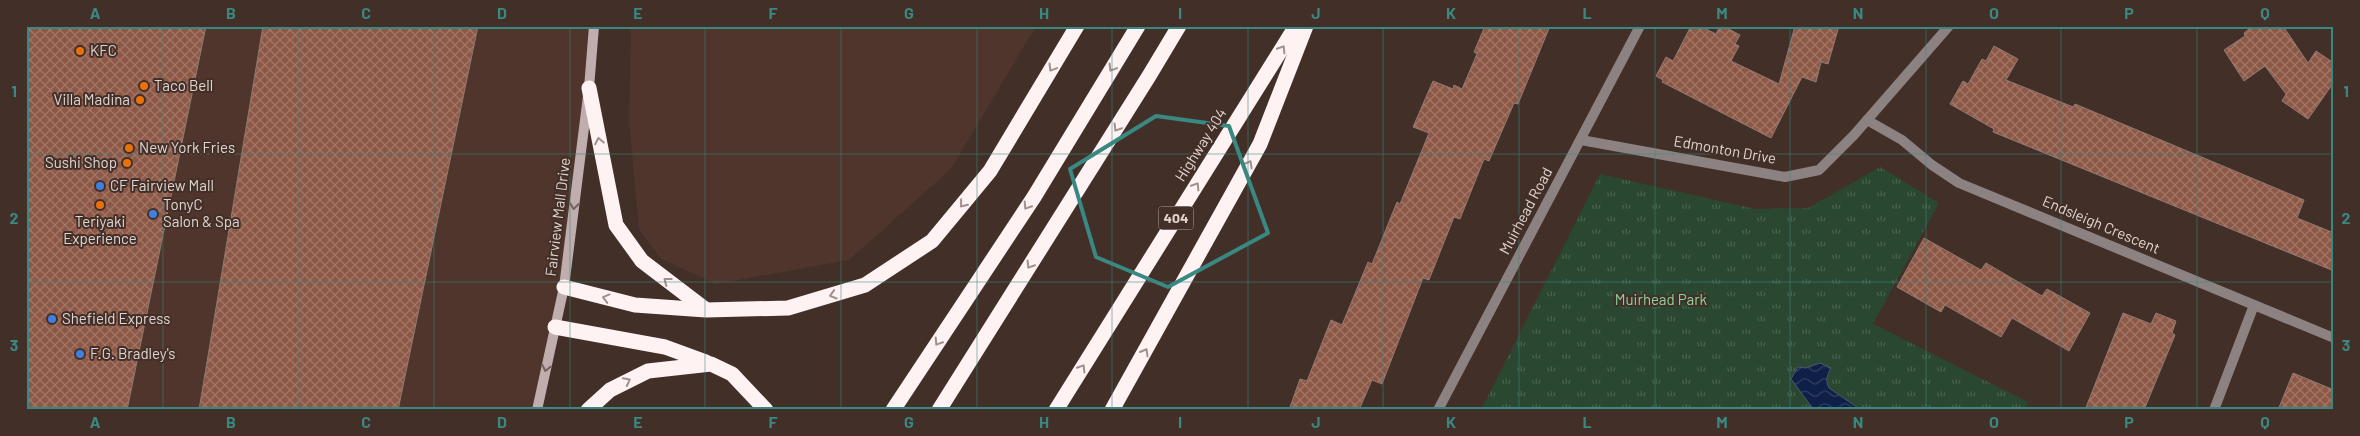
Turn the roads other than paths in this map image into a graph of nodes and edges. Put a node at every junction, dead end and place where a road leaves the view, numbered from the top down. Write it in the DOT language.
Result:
graph roads {
  1 [pos="594,26"];
  2 [pos="1077,26"];
  3 [pos="1138,26"];
  4 [pos="1178,26"];
  5 [pos="1296,26"];
  6 [pos="1306,26"];
  7 [pos="1640,26"];
  8 [pos="1949,26"];
  9 [pos="589,88"];
  10 [pos="1867,120"];
  11 [pos="1581,140"];
  12 [pos="564,287"];
  13 [pos="2254,305"];
  14 [pos="706,310"];
  15 [pos="555,327"];
  16 [pos="2334,338"];
  17 [pos="710,364"];
  18 [pos="538,410"];
  19 [pos="588,410"];
  20 [pos="766,410"];
  21 [pos="894,410"];
  22 [pos="939,410"];
  23 [pos="1056,410"];
  24 [pos="1112,410"];
  25 [pos="1438,410"];
  26 [pos="2214,410"];
  1 -- 9 [label="street, Fairview Mall Drive"];
  2 -- 14 [label="highway, one-way"];
  3 -- 21 [label="highway, one-way"];
  4 -- 22 [label="highway, one-way"];
  23 -- 5 [label="highway, Highway 404 / 404, one-way"];
  24 -- 6 [label="highway, one-way"];
  7 -- 11 [label="street, Muirhead Road"];
  8 -- 10 [label="street, Edmonton Drive"];
  9 -- 12 [label="street, Fairview Mall Drive, one-way"];
  14 -- 9 [label="highway, one-way"];
  10 -- 11 [label="street, Edmonton Drive"];
  10 -- 13 [label="street, Endsleigh Crescent"];
  11 -- 25 [label="street, Muirhead Road"];
  14 -- 12 [label="highway, one-way"];
  12 -- 15 [label="street, Fairview Mall Drive"];
  13 -- 16 [label="street, Endsleigh Crescent"];
  13 -- 26 [label="street"];
  15 -- 17 [label="highway"];
  15 -- 18 [label="street, Fairview Mall Drive, one-way"];
  19 -- 17 [label="highway, one-way"];
  17 -- 20 [label="highway"];
}
